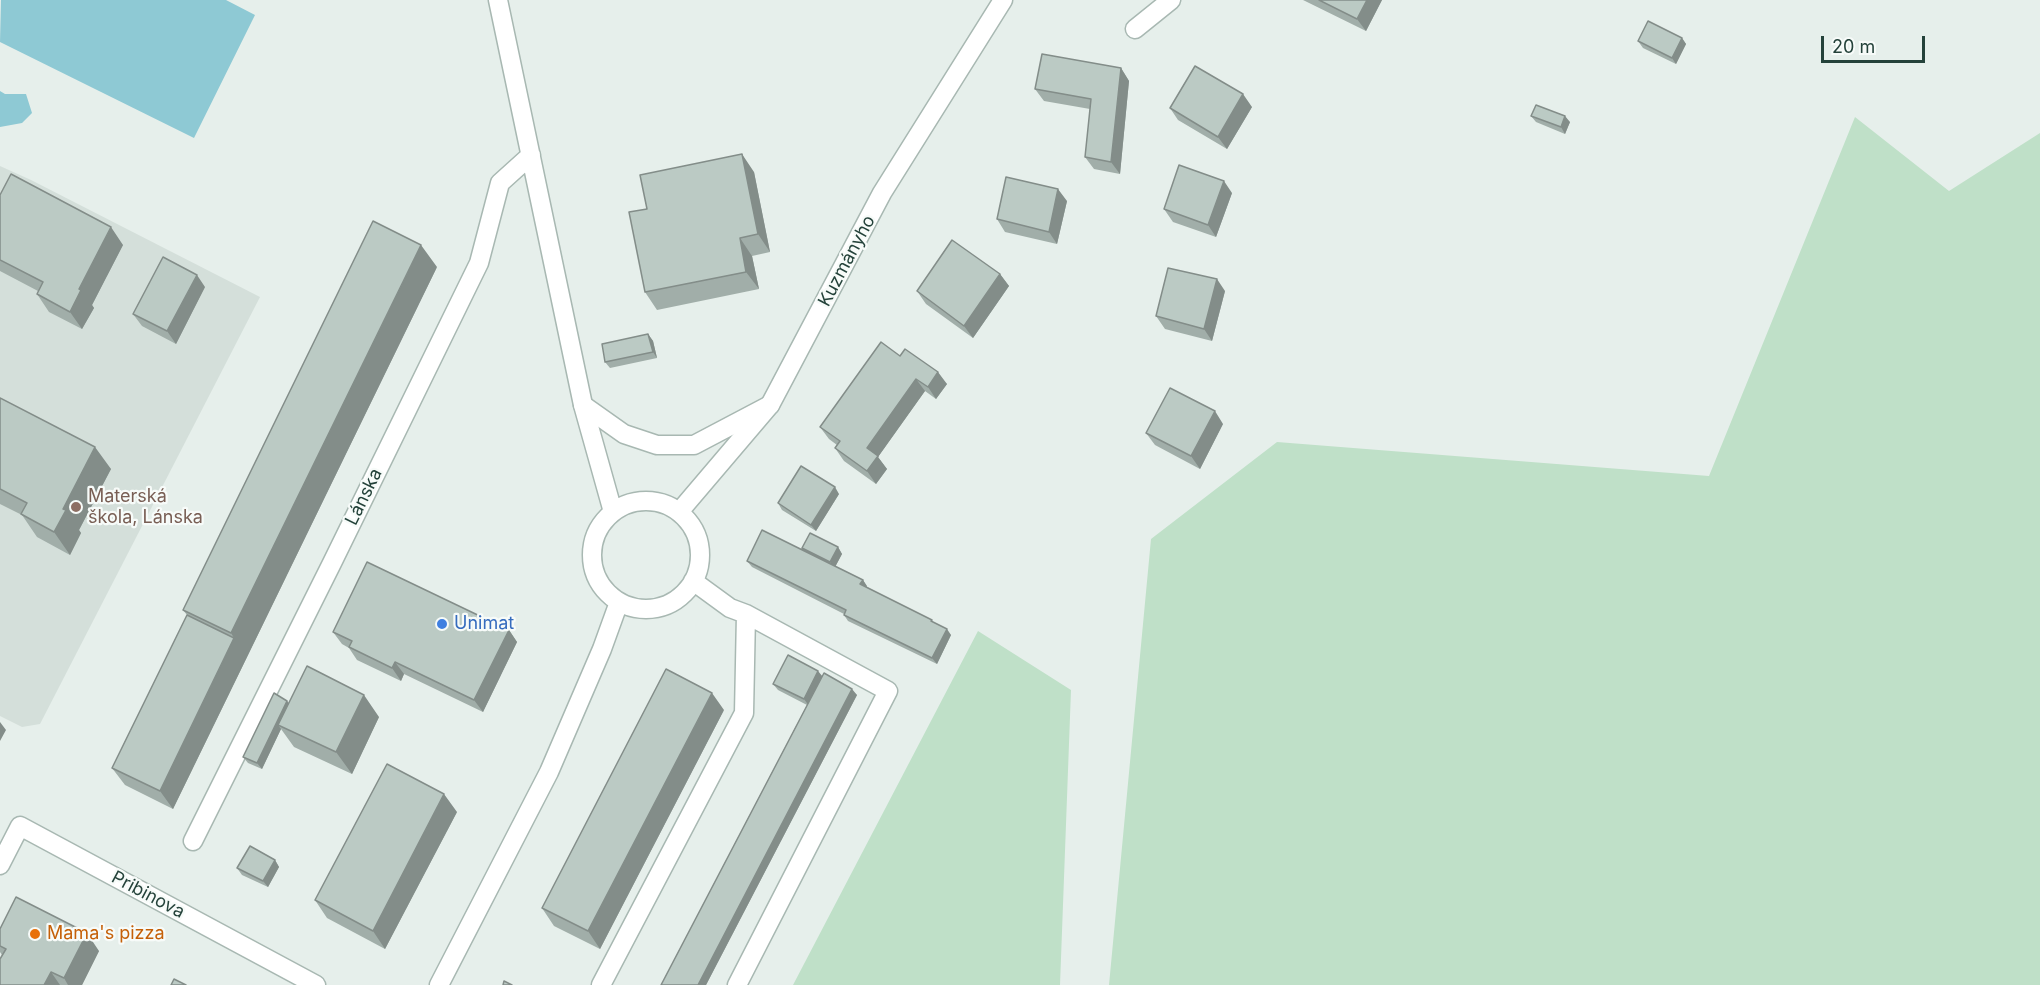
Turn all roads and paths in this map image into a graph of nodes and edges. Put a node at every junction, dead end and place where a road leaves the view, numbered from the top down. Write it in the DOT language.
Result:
graph roads {
  1 [pos="498,0"];
  2 [pos="1003,0"];
  3 [pos="1171,0"];
  4 [pos="1135,29"];
  5 [pos="531,155"];
  6 [pos="583,405"];
  7 [pos="770,405"];
  8 [pos="613,512"];
  9 [pos="679,512"];
  10 [pos="693,582"];
  11 [pos="619,602"];
  12 [pos="746,614"];
  13 [pos="193,841"];
  14 [pos="0,866"];
  15 [pos="316,985"];
  16 [pos="439,985"];
  17 [pos="601,985"];
  18 [pos="737,985"];
  1 -- 5 [label="street"];
  2 -- 7 [label="street, Kuzmányho"];
  3 -- 4 [label="street"];
  5 -- 6 [label="street"];
  5 -- 13 [label="street, Lánska"];
  6 -- 7 [label="street"];
  6 -- 8 [label="street"];
  7 -- 9 [label="street, Kuzmányho"];
  8 -- 9 [label="street"];
  8 -- 11 [label="street"];
  9 -- 10 [label="street"];
  10 -- 11 [label="street"];
  10 -- 12 [label="street"];
  11 -- 16 [label="street"];
  12 -- 17 [label="street"];
  12 -- 18 [label="street"];
  14 -- 15 [label="street, Pribinova"];
}
